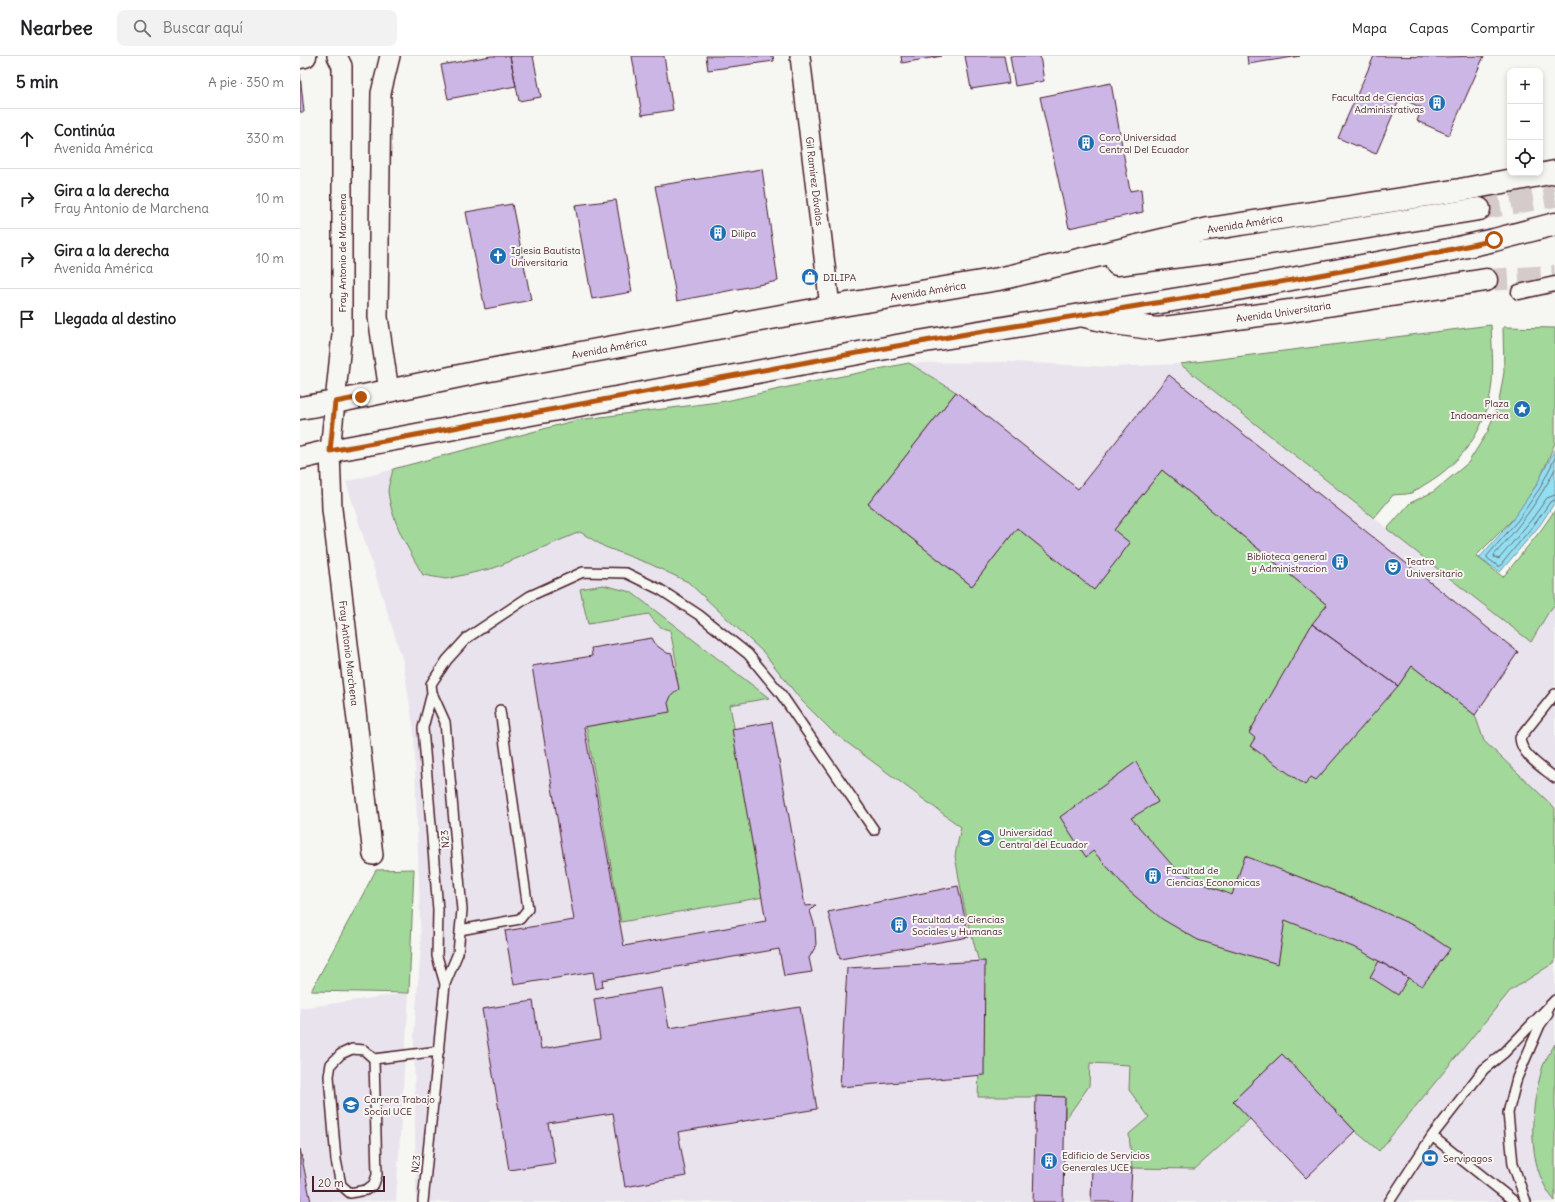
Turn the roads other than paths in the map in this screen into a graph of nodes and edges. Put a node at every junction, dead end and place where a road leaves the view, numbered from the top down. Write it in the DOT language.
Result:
graph roads {
  1 [pos="305,56"];
  2 [pos="337,56"];
  3 [pos="390,56"];
  4 [pos="800,56"];
  5 [pos="300,57"];
  6 [pos="1555,172"];
  7 [pos="1479,209"];
  8 [pos="1555,224"];
  9 [pos="999,279"];
  10 [pos="1486,280"];
  11 [pos="1555,284"];
  12 [pos="1519,292"];
  13 [pos="830,307"];
  14 [pos="1081,315"];
  15 [pos="389,391"];
  16 [pos="335,402"];
  17 [pos="300,408"];
  18 [pos="330,451"];
  19 [pos="300,458"];
  20 [pos="432,693"];
  21 [pos="1555,694"];
  22 [pos="1552,705"];
  23 [pos="500,710"];
  24 [pos="1555,778"];
  25 [pos="874,830"];
  26 [pos="373,855"];
  27 [pos="460,930"];
  28 [pos="445,984"];
  29 [pos="1555,1000"];
  30 [pos="1555,1004"];
  31 [pos="439,1051"];
  32 [pos="374,1059"];
  33 [pos="1432,1136"];
  34 [pos="423,1202"];
  35 [pos="1389,1202"];
  36 [pos="1515,1202"];
  37 [pos="1526,1202"];
  1 -- 5 [label="main road"];
  2 -- 16 [label="street, Fray Antonio de Marchena"];
  3 -- 15 [label="street"];
  4 -- 13 [label="street, Gil Ramírez Dávalos"];
  6 -- 9 [label="main road, Avenida América"];
  7 -- 9 [label="main road"];
  8 -- 14 [label="main road"];
  9 -- 13 [label="main road, Avenida América"];
  10 -- 14 [label="main road, Avenida Universitaria"];
  11 -- 12 [label="street"];
  13 -- 15 [label="main road, Avenida América"];
  14 -- 18 [label="main road"];
  15 -- 16 [label="main road, Avenida América"];
  16 -- 17 [label="main road, Avenida América"];
  16 -- 18 [label="street, Fray Antonio de Marchena"];
  18 -- 19 [label="main road"];
  18 -- 26 [label="street, Fray Antonio Marchena"];
  20 -- 25 [label="lane, N23"];
  20 -- 27 [label="lane, N23"];
  20 -- 28 [label="lane, N23"];
  21 -- 22 [label="lane"];
  22 -- 24 [label="lane"];
  23 -- 27 [label="lane"];
  27 -- 28 [label="lane, N23"];
  28 -- 31 [label="lane, N23"];
  29 -- 33 [label="lane"];
  30 -- 37 [label="lane"];
  31 -- 32 [label="lane"];
  31 -- 34 [label="lane, N23"];
  32 -- 32 [label="lane"];
  33 -- 35 [label="lane"];
  33 -- 36 [label="lane"];
}
